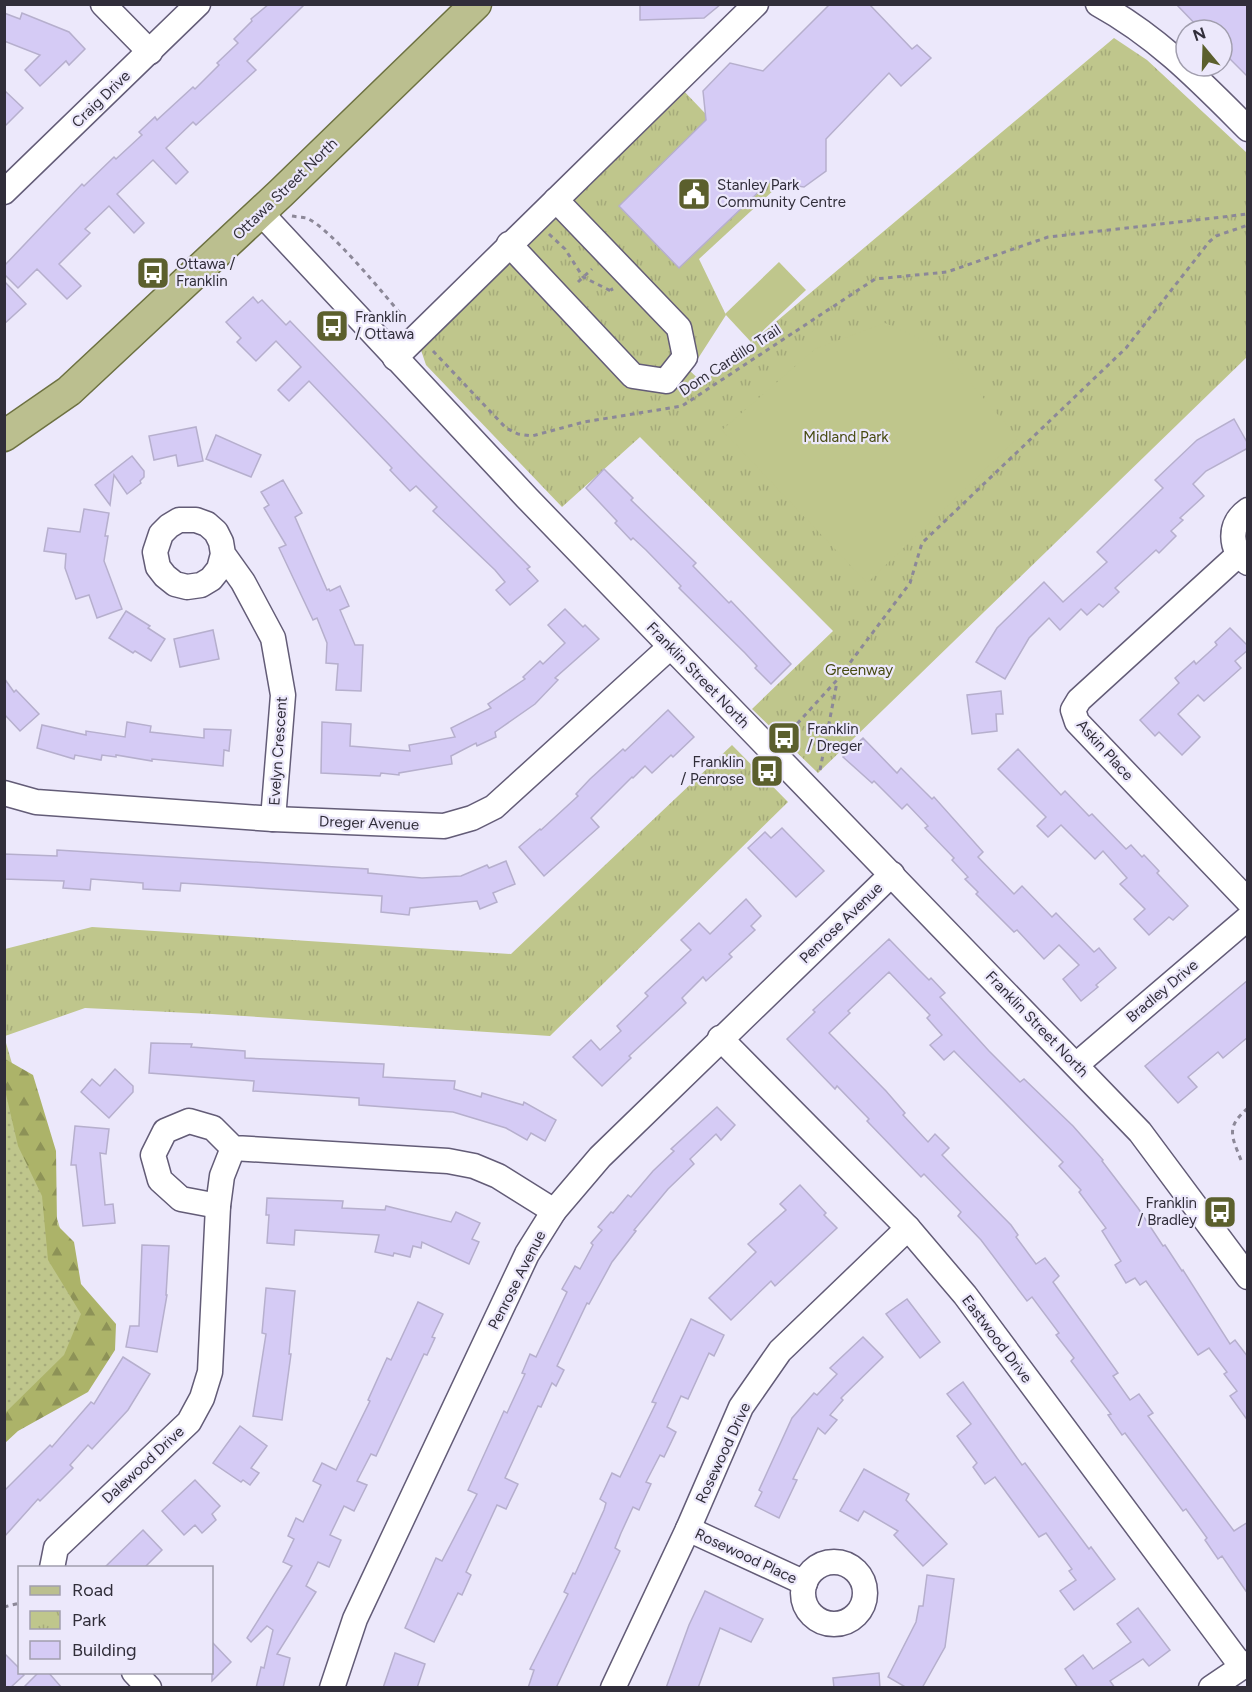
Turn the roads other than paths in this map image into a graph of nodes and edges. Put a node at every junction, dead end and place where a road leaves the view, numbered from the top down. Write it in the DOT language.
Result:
graph roads {
  1 [pos="103,4"];
  2 [pos="198,4"];
  3 [pos="476,4"];
  4 [pos="756,4"];
  5 [pos="1098,4"];
  6 [pos="150,52"];
  7 [pos="1248,129"];
  8 [pos="4,192"];
  9 [pos="556,200"];
  10 [pos="261,213"];
  11 [pos="509,244"];
  12 [pos="395,358"];
  13 [pos="4,436"];
  14 [pos="1248,510"];
  15 [pos="223,554"];
  16 [pos="1243,559"];
  17 [pos="670,647"];
  18 [pos="4,794"];
  19 [pos="273,819"];
  20 [pos="892,874"];
  21 [pos="1248,901"];
  22 [pos="1248,918"];
  23 [pos="720,1038"];
  24 [pos="1076,1065"];
  25 [pos="232,1148"];
  26 [pos="218,1206"];
  27 [pos="554,1210"];
  28 [pos="908,1228"];
  29 [pos="1248,1277"];
  30 [pos="688,1529"];
  31 [pos="52,1566"];
  32 [pos="805,1583"];
  33 [pos="1245,1665"];
  34 [pos="136,1674"];
  35 [pos="149,1688"];
  36 [pos="332,1688"];
  37 [pos="613,1688"];
  38 [pos="1211,1688"];
  1 -- 6 [label="street"];
  2 -- 6 [label="street, Craig Drive"];
  3 -- 10 [label="main road, Ottawa Street North"];
  4 -- 9 [label="street"];
  5 -- 7 [label="street"];
  6 -- 8 [label="street, Craig Drive"];
  9 -- 11 [label="street"];
  9 -- 11 [label="street"];
  10 -- 12 [label="street, Franklin Street North"];
  10 -- 13 [label="main road, Ottawa Street North"];
  11 -- 12 [label="street"];
  12 -- 17 [label="street, Franklin Street North"];
  14 -- 16 [label="street, Askin Place"];
  15 -- 19 [label="street, Evelyn Crescent"];
  16 -- 21 [label="street, Askin Place"];
  17 -- 19 [label="street, Dreger Avenue"];
  17 -- 20 [label="street, Franklin Street North"];
  18 -- 19 [label="street, Dreger Avenue"];
  20 -- 23 [label="street, Penrose Avenue"];
  20 -- 24 [label="street, Franklin Street North"];
  22 -- 24 [label="street, Bradley Drive"];
  23 -- 27 [label="street, Penrose Avenue"];
  23 -- 28 [label="street, Eastwood Drive"];
  24 -- 29 [label="street, Franklin Street North"];
  25 -- 26 [label="street, Dalewood Drive"];
  25 -- 26 [label="street"];
  25 -- 27 [label="street"];
  26 -- 31 [label="street, Dalewood Drive"];
  27 -- 36 [label="street, Penrose Avenue"];
  28 -- 30 [label="street, Rosewood Drive"];
  28 -- 33 [label="street, Eastwood Drive"];
  30 -- 32 [label="street, Rosewood Place"];
  30 -- 37 [label="street, Rosewood Drive"];
  33 -- 38 [label="street"];
  34 -- 35 [label="street"];
}
